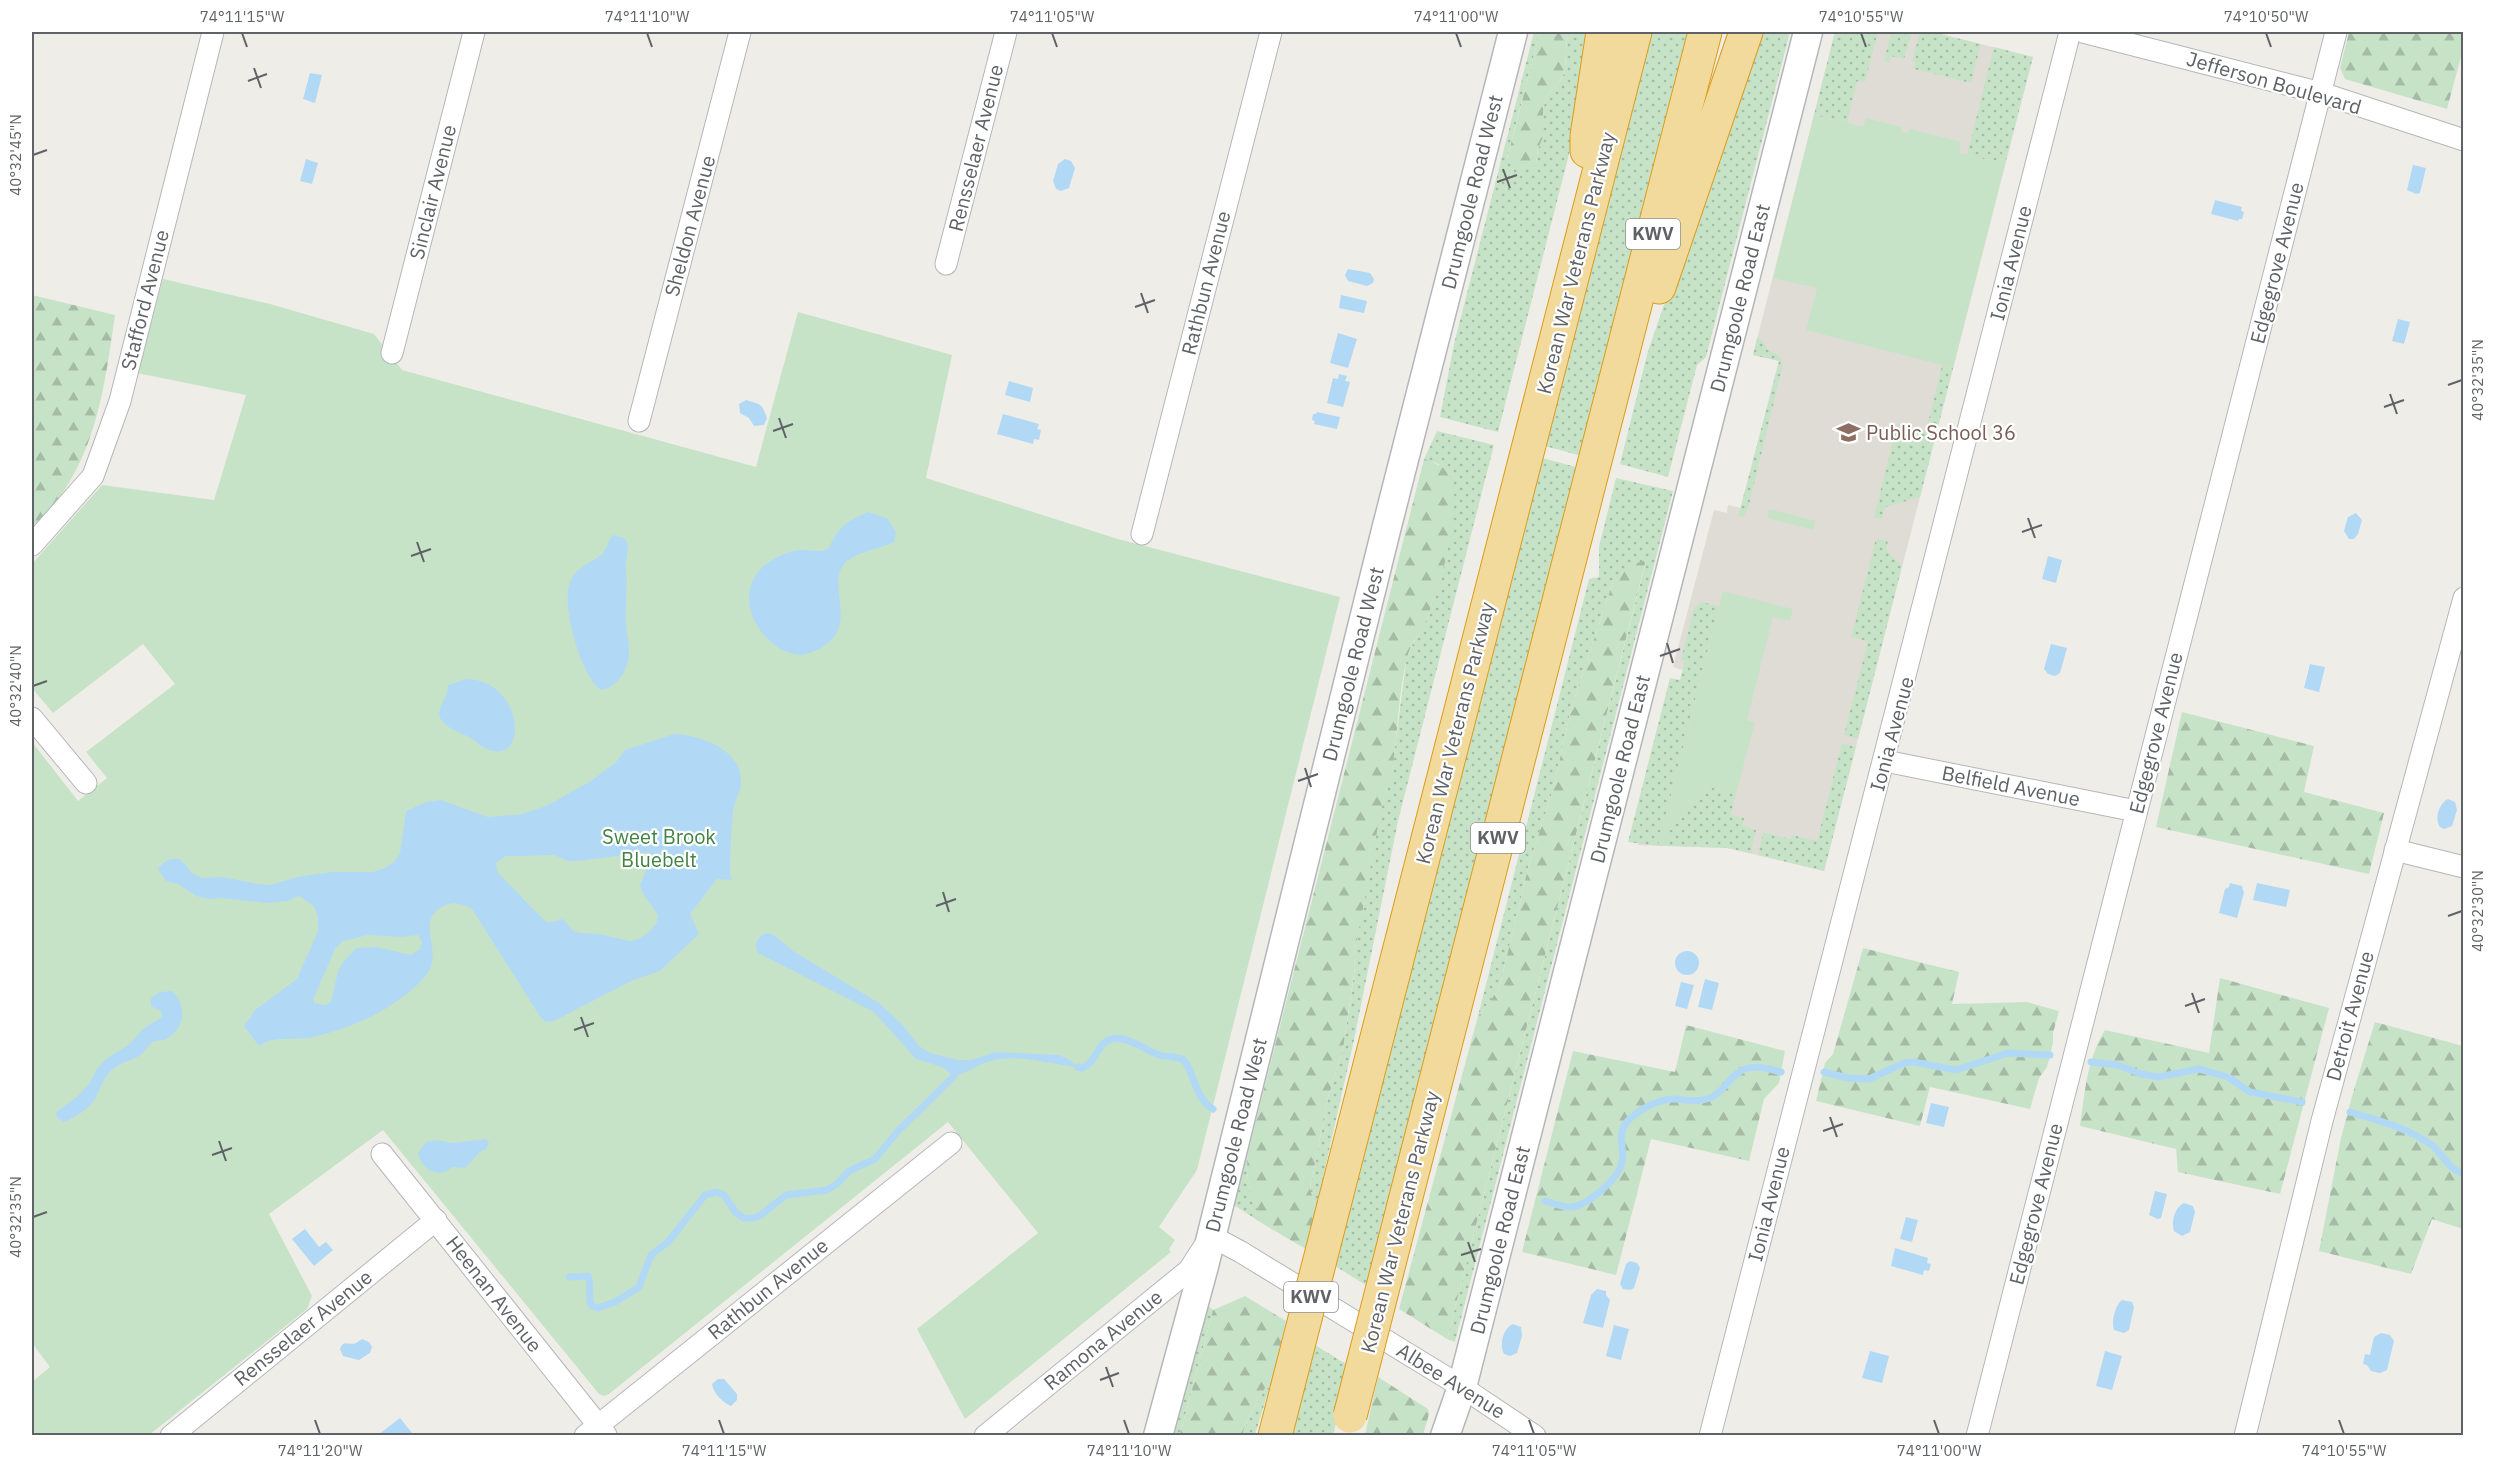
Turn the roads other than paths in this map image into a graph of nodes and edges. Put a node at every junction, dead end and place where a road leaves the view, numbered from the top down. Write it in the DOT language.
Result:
graph roads {
  1 [pos="213,32"];
  2 [pos="474,32"];
  3 [pos="740,32"];
  4 [pos="1006,32"];
  5 [pos="1270,32"];
  6 [pos="1513,32"];
  7 [pos="1603,32"];
  8 [pos="1635,32"];
  9 [pos="1705,32"];
  10 [pos="1746,32"];
  11 [pos="1808,32"];
  12 [pos="2070,32"];
  13 [pos="2083,32"];
  14 [pos="2336,32"];
  15 [pos="2321,93"];
  16 [pos="2463,140"];
  17 [pos="1588,216"];
  18 [pos="946,264"];
  19 [pos="392,353"];
  20 [pos="639,421"];
  21 [pos="1600,437"];
  22 [pos="1142,534"];
  23 [pos="32,544"];
  24 [pos="2463,598"];
  25 [pos="32,718"];
  26 [pos="1885,761"];
  27 [pos="86,783"];
  28 [pos="2136,811"];
  29 [pos="2395,850"];
  30 [pos="2463,867"];
  31 [pos="951,1143"];
  32 [pos="382,1154"];
  33 [pos="436,1220"];
  34 [pos="1211,1236"];
  35 [pos="1462,1387"];
  36 [pos="1348,1426"];
  37 [pos="596,1432"];
  38 [pos="171,1436"];
  39 [pos="985,1436"];
  40 [pos="1158,1436"];
  41 [pos="1275,1436"];
  42 [pos="1445,1436"];
  43 [pos="1535,1436"];
  44 [pos="1710,1436"];
  45 [pos="1977,1436"];
  46 [pos="2245,1436"];
  1 -- 23 [label="street, Stafford Avenue"];
  2 -- 19 [label="street, Sinclair Avenue"];
  3 -- 20 [label="street, Sheldon Avenue"];
  4 -- 18 [label="street, Rensselaer Avenue"];
  5 -- 22 [label="street, Rathbun Avenue"];
  6 -- 34 [label="main road, Drumgoole Road West"];
  7 -- 17 [label="highway"];
  8 -- 17 [label="highway, Korean War Veterans Parkway / KWV"];
  9 -- 21 [label="highway, Korean War Veterans Parkway / KWV"];
  10 -- 21 [label="highway"];
  11 -- 35 [label="main road, Drumgoole Road East"];
  12 -- 26 [label="street, Ionia Avenue"];
  13 -- 15 [label="street, Jefferson Boulevard"];
  14 -- 15 [label="street, Edgegrove Avenue"];
  15 -- 16 [label="street, Jefferson Boulevard"];
  15 -- 28 [label="street, Edgegrove Avenue"];
  17 -- 41 [label="highway, Korean War Veterans Parkway / KWV, bridge"];
  21 -- 36 [label="highway, Korean War Veterans Parkway / KWV, bridge"];
  24 -- 29 [label="street, Detroit Avenue"];
  25 -- 27 [label="street"];
  26 -- 28 [label="street, Belfield Avenue"];
  26 -- 44 [label="street, Ionia Avenue"];
  28 -- 45 [label="street, Edgegrove Avenue"];
  29 -- 30 [label="street"];
  29 -- 46 [label="street, Detroit Avenue"];
  31 -- 37 [label="street, Rathbun Avenue"];
  32 -- 33 [label="street, Heenan Avenue"];
  33 -- 37 [label="street, Heenan Avenue"];
  33 -- 38 [label="street, Rensselaer Avenue"];
  34 -- 35 [label="street, Albee Avenue"];
  34 -- 39 [label="street, Ramona Avenue"];
  34 -- 40 [label="main road, Drumgoole Road West"];
  35 -- 42 [label="main road, Drumgoole Road East"];
  35 -- 43 [label="street, Albee Avenue"];
}
